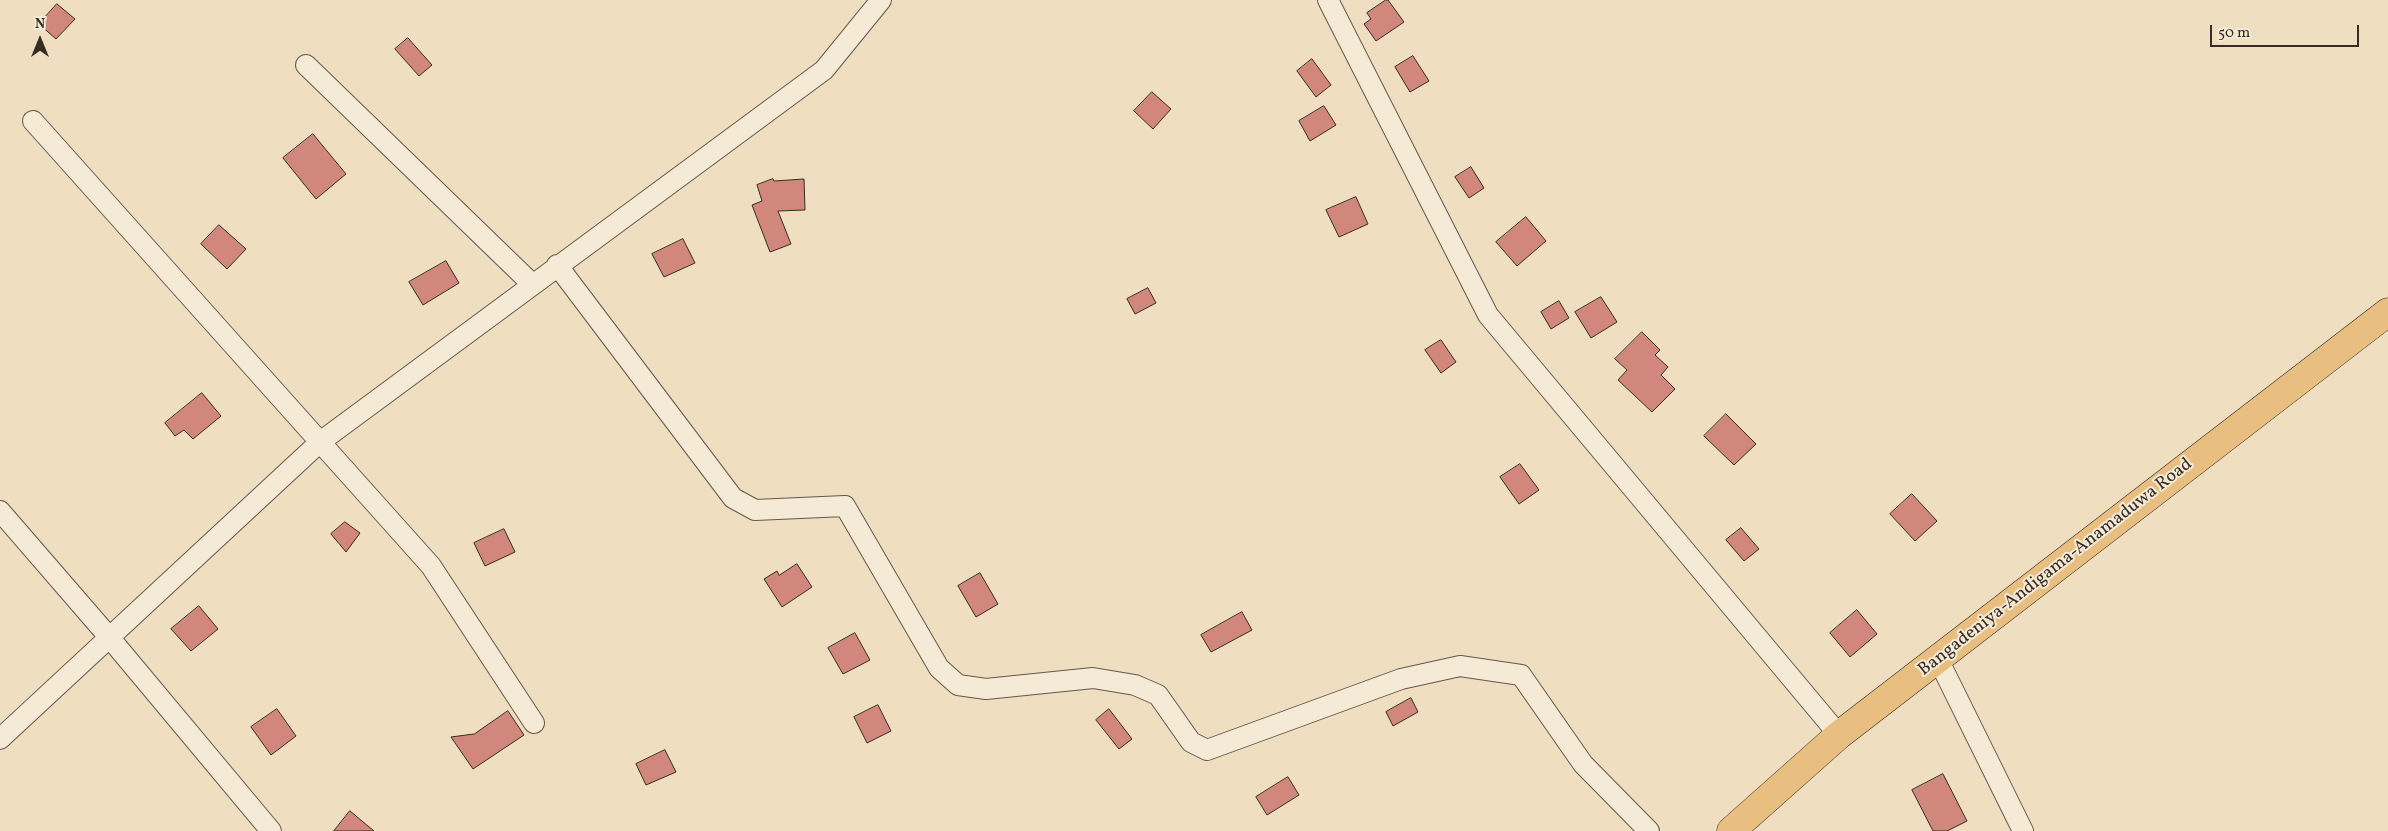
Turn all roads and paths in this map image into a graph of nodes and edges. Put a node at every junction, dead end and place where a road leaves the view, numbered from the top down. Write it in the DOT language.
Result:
graph roads {
  1 [pos="881,0"];
  2 [pos="1328,0"];
  3 [pos="306,65"];
  4 [pos="33,121"];
  5 [pos="557,266"];
  6 [pos="532,284"];
  7 [pos="2388,312"];
  8 [pos="320,442"];
  9 [pos="0,511"];
  10 [pos="109,637"];
  11 [pos="1938,659"];
  12 [pos="534,723"];
  13 [pos="1839,735"];
  14 [pos="0,739"];
  15 [pos="271,831"];
  16 [pos="1649,831"];
  17 [pos="1731,831"];
  18 [pos="2023,831"];
  1 -- 5 [label="street"];
  2 -- 13 [label="street"];
  3 -- 6 [label="street"];
  4 -- 8 [label="street"];
  5 -- 6 [label="street"];
  5 -- 16 [label="street"];
  6 -- 8 [label="street"];
  7 -- 11 [label="main road, Bangadeniya-Andigama-Anamaduwa Road"];
  8 -- 10 [label="street"];
  8 -- 12 [label="street"];
  9 -- 10 [label="street"];
  10 -- 14 [label="street"];
  10 -- 15 [label="street"];
  11 -- 13 [label="main road, Bangadeniya-Andigama-Anamaduwa Road"];
  11 -- 18 [label="street"];
  13 -- 17 [label="main road, Bangadeniya-Andigama-Anamaduwa Road"];
}
